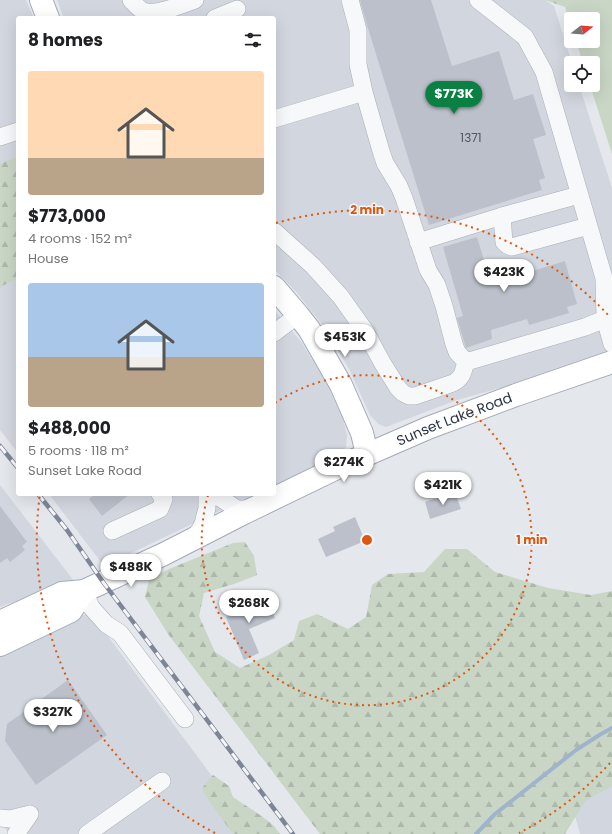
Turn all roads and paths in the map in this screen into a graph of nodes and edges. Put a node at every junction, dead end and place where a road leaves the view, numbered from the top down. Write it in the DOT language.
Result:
graph roads {
  1 [pos="40,0"];
  2 [pos="131,0"];
  3 [pos="195,0"];
  4 [pos="350,0"];
  5 [pos="478,0"];
  6 [pos="237,9"];
  7 [pos="47,16"];
  8 [pos="219,16"];
  9 [pos="364,92"];
  10 [pos="276,118"];
  11 [pos="16,132"];
  12 [pos="0,137"];
  13 [pos="580,195"];
  14 [pos="502,216"];
  15 [pos="588,226"];
  16 [pos="276,233"];
  17 [pos="418,242"];
  18 [pos="276,290"];
  19 [pos="298,315"];
  20 [pos="605,319"];
  21 [pos="276,332"];
  22 [pos="612,344"];
  23 [pos="466,362"];
  24 [pos="612,362"];
  25 [pos="366,454"];
  26 [pos="162,496"];
  27 [pos="207,496"];
  28 [pos="217,496"];
  29 [pos="252,509"];
  30 [pos="112,531"];
  31 [pos="194,539"];
  32 [pos="84,591"];
  33 [pos="0,622"];
  34 [pos="0,645"];
  35 [pos="185,719"];
  36 [pos="162,780"];
  37 [pos="0,818"];
  38 [pos="16,834"];
  39 [pos="88,834"];
  1 -- 7 [label="main road"];
  2 -- 3 [label="lane"];
  4 -- 9 [label="lane"];
  5 -- 13 [label="lane"];
  6 -- 8 [label="lane"];
  9 -- 10 [label="lane"];
  9 -- 17 [label="lane"];
  11 -- 12 [label="lane"];
  13 -- 14 [label="lane"];
  13 -- 15 [label="lane"];
  14 -- 15 [label="lane"];
  14 -- 17 [label="lane"];
  15 -- 20 [label="lane"];
  16 -- 23 [label="lane"];
  17 -- 23 [label="lane"];
  18 -- 19 [label="main road"];
  19 -- 21 [label="lane"];
  19 -- 25 [label="main road"];
  20 -- 22 [label="lane"];
  20 -- 23 [label="lane"];
  24 -- 25 [label="main road, Sunset Lake Road"];
  25 -- 29 [label="main road, Sunset Lake Road"];
  26 -- 30 [label="lane"];
  27 -- 31 [label="lane"];
  28 -- 29 [label="lane"];
  29 -- 31 [label="main road, Sunset Lake Road"];
  31 -- 32 [label="main road, Sunset Lake Road"];
  32 -- 33 [label="main road, Sunset Lake Road"];
  32 -- 34 [label="main road"];
  32 -- 35 [label="lane"];
  36 -- 39 [label="lane"];
  37 -- 38 [label="lane"];
}
